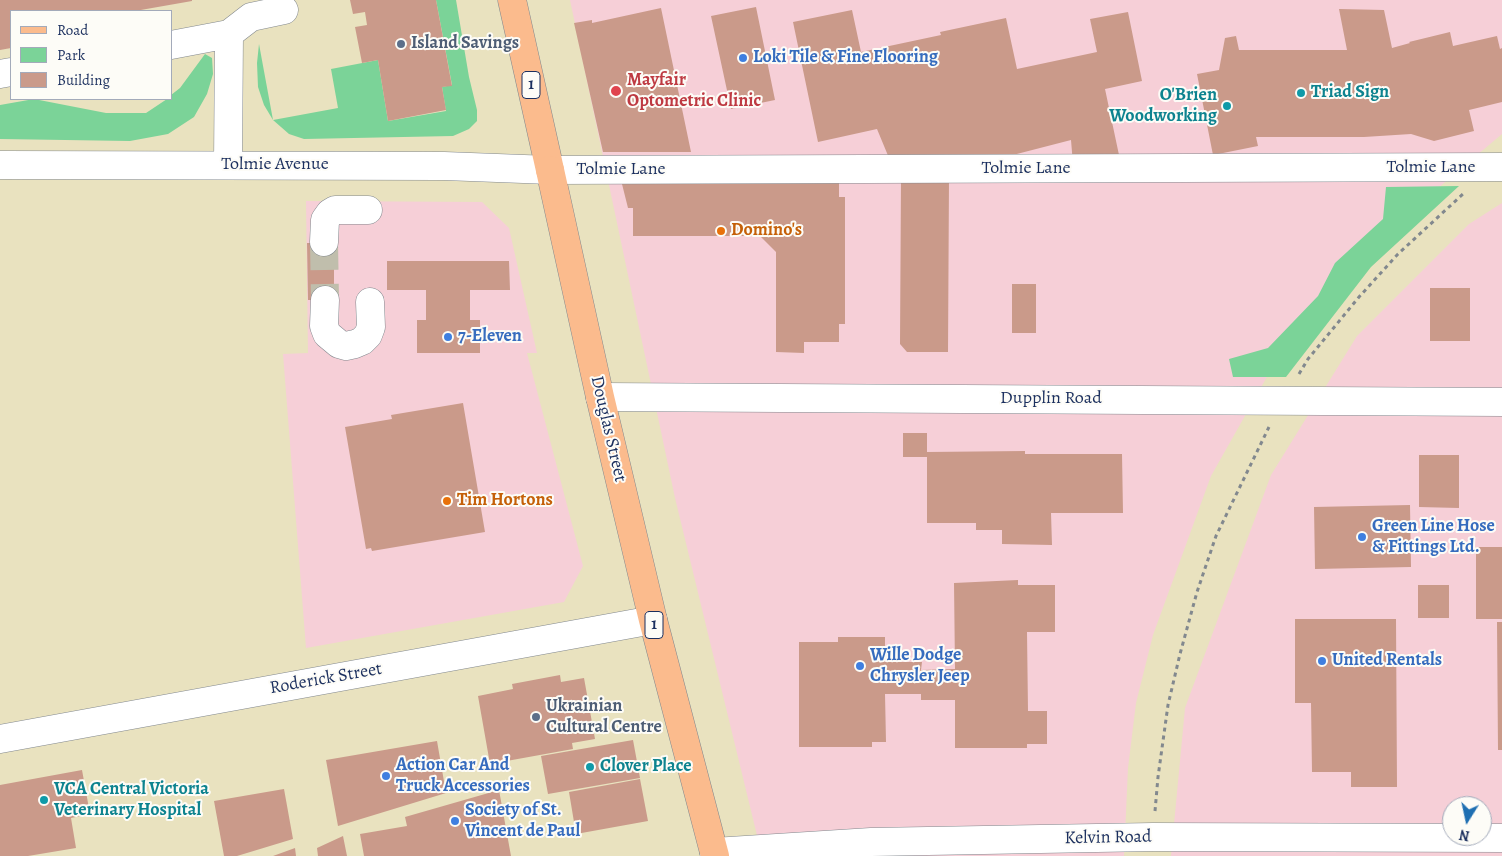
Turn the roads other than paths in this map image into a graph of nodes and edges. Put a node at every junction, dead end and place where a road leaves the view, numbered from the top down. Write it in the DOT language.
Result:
graph roads {
  1 [pos="512,0"];
  2 [pos="284,10"];
  3 [pos="229,34"];
  4 [pos="172,45"];
  5 [pos="0,165"];
  6 [pos="228,165"];
  7 [pos="1502,167"];
  8 [pos="550,170"];
  9 [pos="368,210"];
  10 [pos="324,242"];
  11 [pos="324,300"];
  12 [pos="370,302"];
  13 [pos="600,397"];
  14 [pos="1502,402"];
  15 [pos="653,620"];
  16 [pos="0,739"];
  17 [pos="1502,838"];
  18 [pos="712,855"];
  1 -- 8 [label="main road, Douglas Street / 1"];
  2 -- 3 [label="street"];
  3 -- 4 [label="street"];
  3 -- 6 [label="street"];
  5 -- 6 [label="street, Tolmie Avenue"];
  6 -- 8 [label="street, Tolmie Avenue"];
  7 -- 8 [label="street, Tolmie Lane"];
  8 -- 13 [label="main road, Douglas Street / 1"];
  9 -- 10 [label="street"];
  11 -- 12 [label="street"];
  13 -- 14 [label="street, Dupplin Road"];
  13 -- 15 [label="main road, Douglas Street / 1"];
  15 -- 16 [label="street, Roderick Street"];
  15 -- 18 [label="main road, Douglas Street / 1"];
  17 -- 18 [label="street, Kelvin Road"];
}
